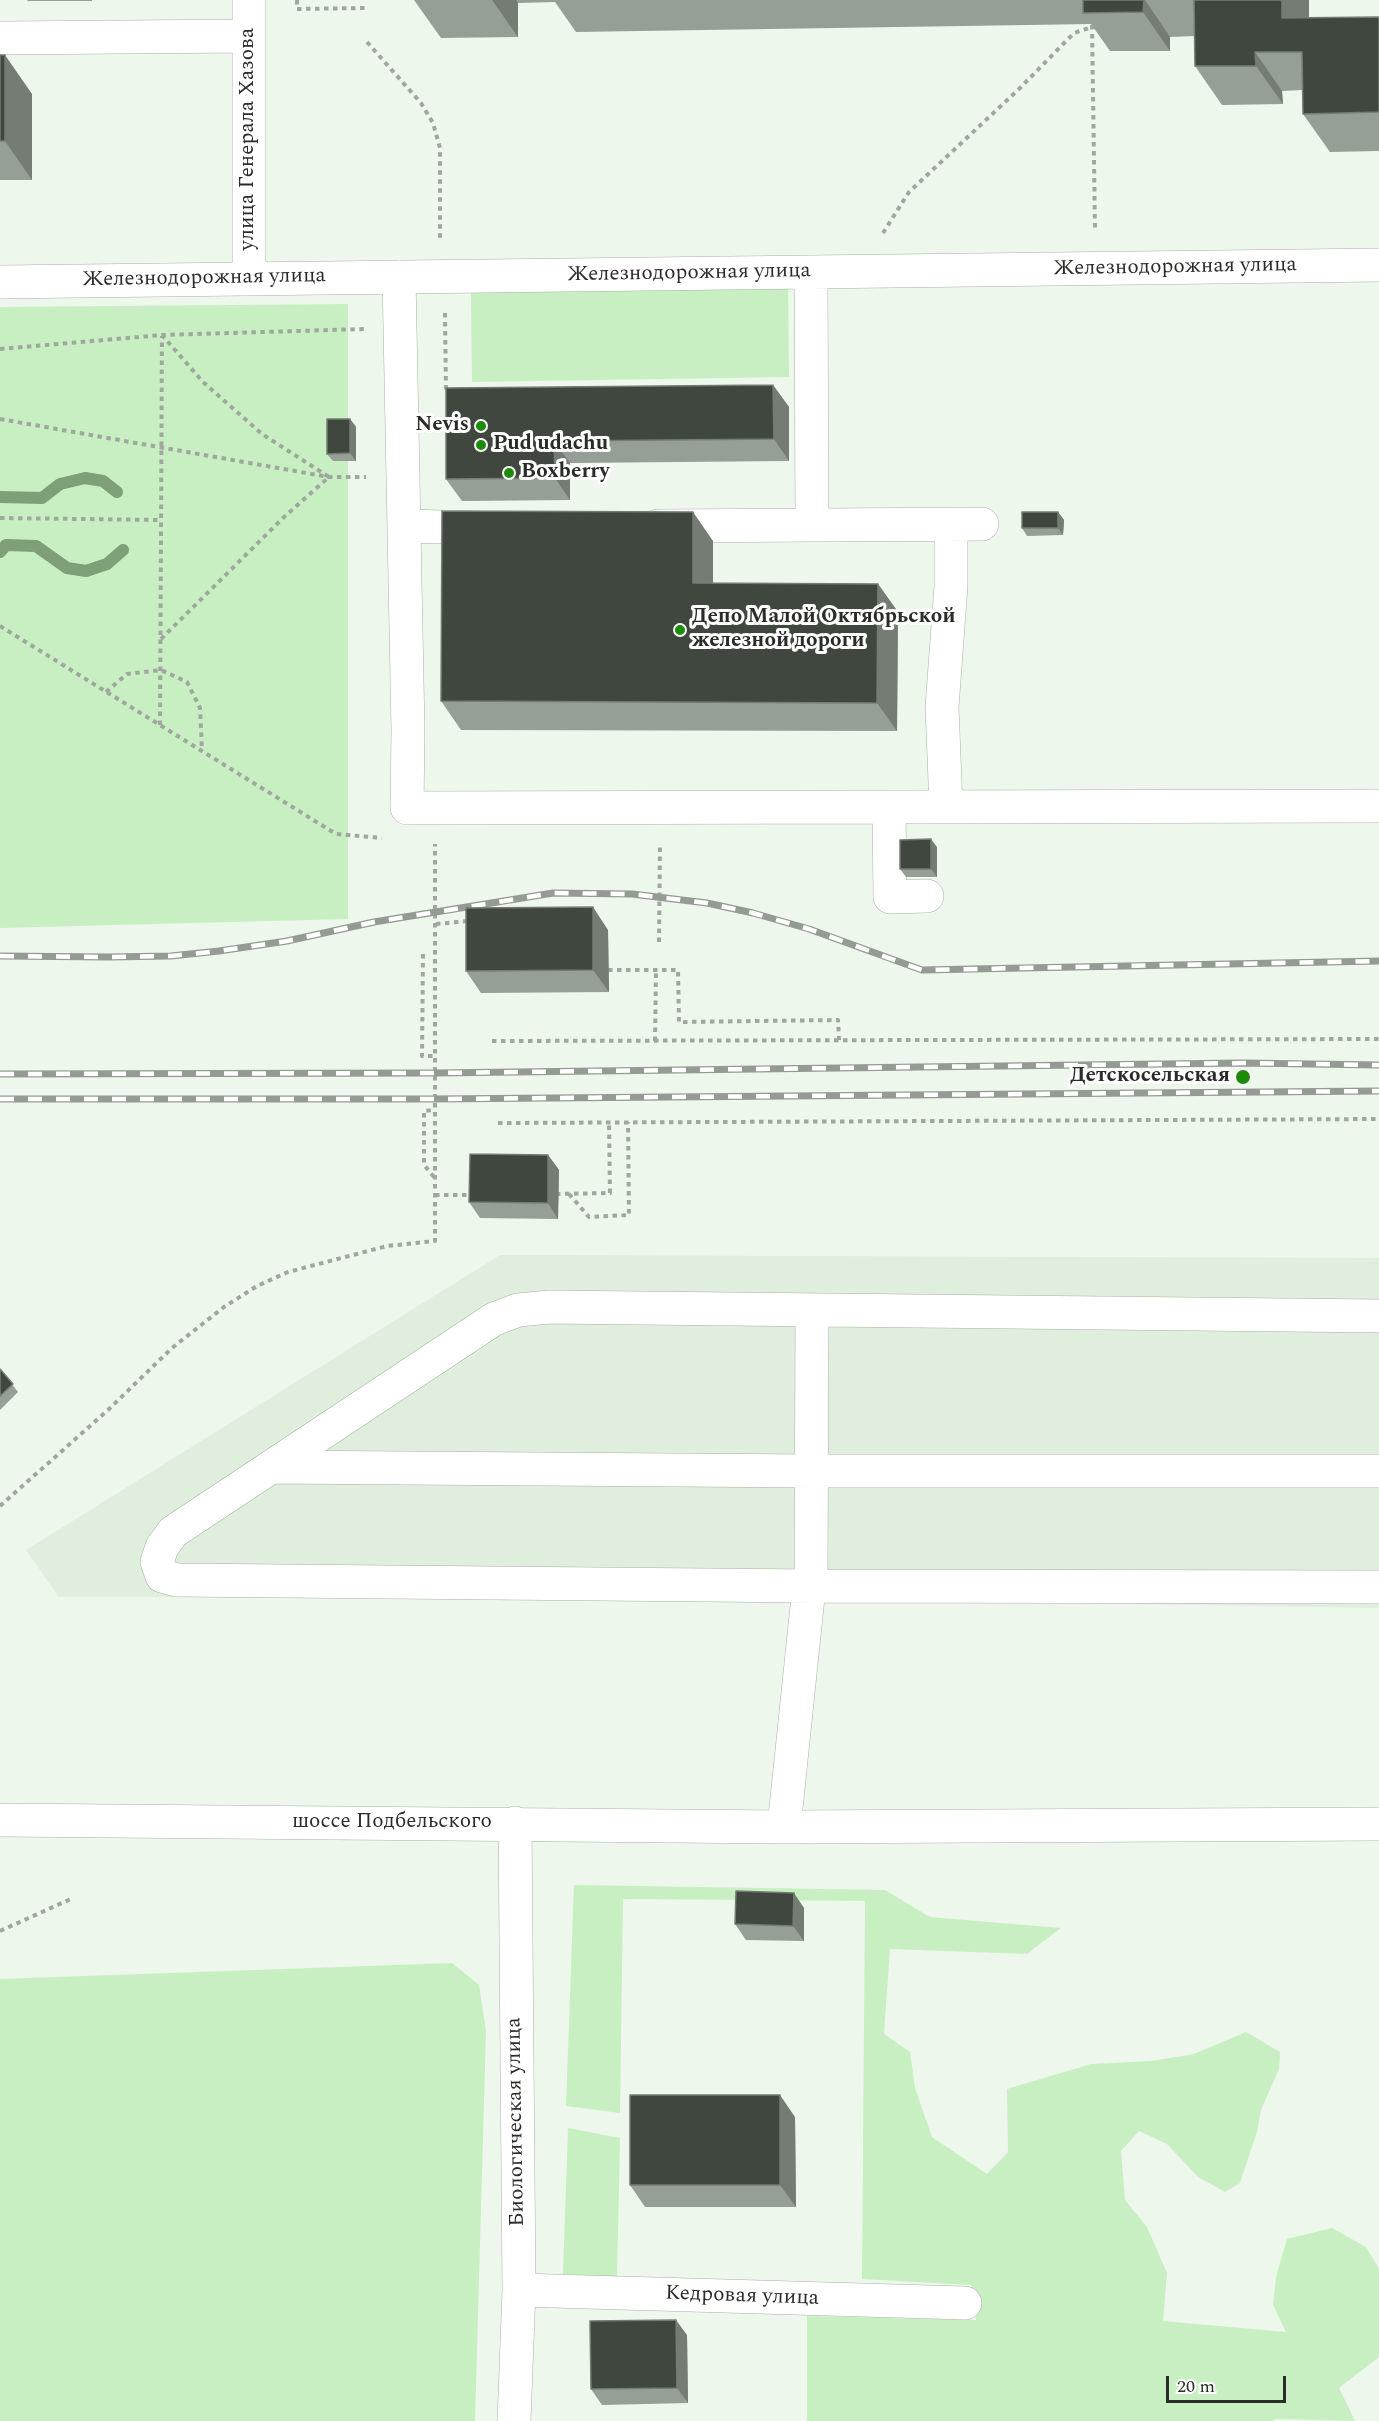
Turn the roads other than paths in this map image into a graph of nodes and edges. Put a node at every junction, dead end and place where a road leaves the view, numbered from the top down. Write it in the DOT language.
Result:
graph roads {
  1 [pos="249,0"];
  2 [pos="249,36"];
  3 [pos="0,38"];
  4 [pos="1379,265"];
  5 [pos="811,273"];
  6 [pos="399,277"];
  7 [pos="249,279"];
  8 [pos="0,282"];
  9 [pos="812,525"];
  10 [pos="404,526"];
  11 [pos="625,526"];
  12 [pos="520,527"];
  13 [pos="946,806"];
  14 [pos="1379,806"];
  15 [pos="890,808"];
  16 [pos="927,896"];
  17 [pos="812,1310"];
  18 [pos="1379,1316"];
  19 [pos="271,1467"];
  20 [pos="812,1471"];
  21 [pos="1379,1471"];
  22 [pos="811,1586"];
  23 [pos="1379,1587"];
  24 [pos="0,1820"];
  25 [pos="515,1823"];
  26 [pos="1379,1824"];
  27 [pos="784,1827"];
  28 [pos="519,2290"];
  29 [pos="965,2303"];
  30 [pos="514,2421"];
  1 -- 2 [label="street, улица Генерала Хазова"];
  2 -- 3 [label="street"];
  2 -- 7 [label="street, улица Генерала Хазова"];
  4 -- 5 [label="street, Железнодорожная улица"];
  5 -- 6 [label="street, Железнодорожная улица"];
  5 -- 9 [label="street"];
  6 -- 7 [label="street, Железнодорожная улица"];
  6 -- 10 [label="street"];
  7 -- 8 [label="street, Железнодорожная улица"];
  9 -- 11 [label="street"];
  9 -- 13 [label="street"];
  10 -- 12 [label="street"];
  10 -- 15 [label="street"];
  13 -- 14 [label="street"];
  13 -- 15 [label="street"];
  15 -- 16 [label="street"];
  17 -- 18 [label="street"];
  17 -- 19 [label="street"];
  17 -- 20 [label="street"];
  19 -- 20 [label="street"];
  19 -- 22 [label="street"];
  20 -- 21 [label="street"];
  20 -- 22 [label="street"];
  22 -- 23 [label="street"];
  22 -- 27 [label="street"];
  24 -- 25 [label="street, шоссе Подбельского"];
  25 -- 27 [label="street, шоссе Подбельского"];
  25 -- 28 [label="street, Биологическая улица"];
  26 -- 27 [label="street, шоссе Подбельского"];
  28 -- 29 [label="street, Кедровая улица"];
  28 -- 30 [label="street, Биологическая улица"];
}
